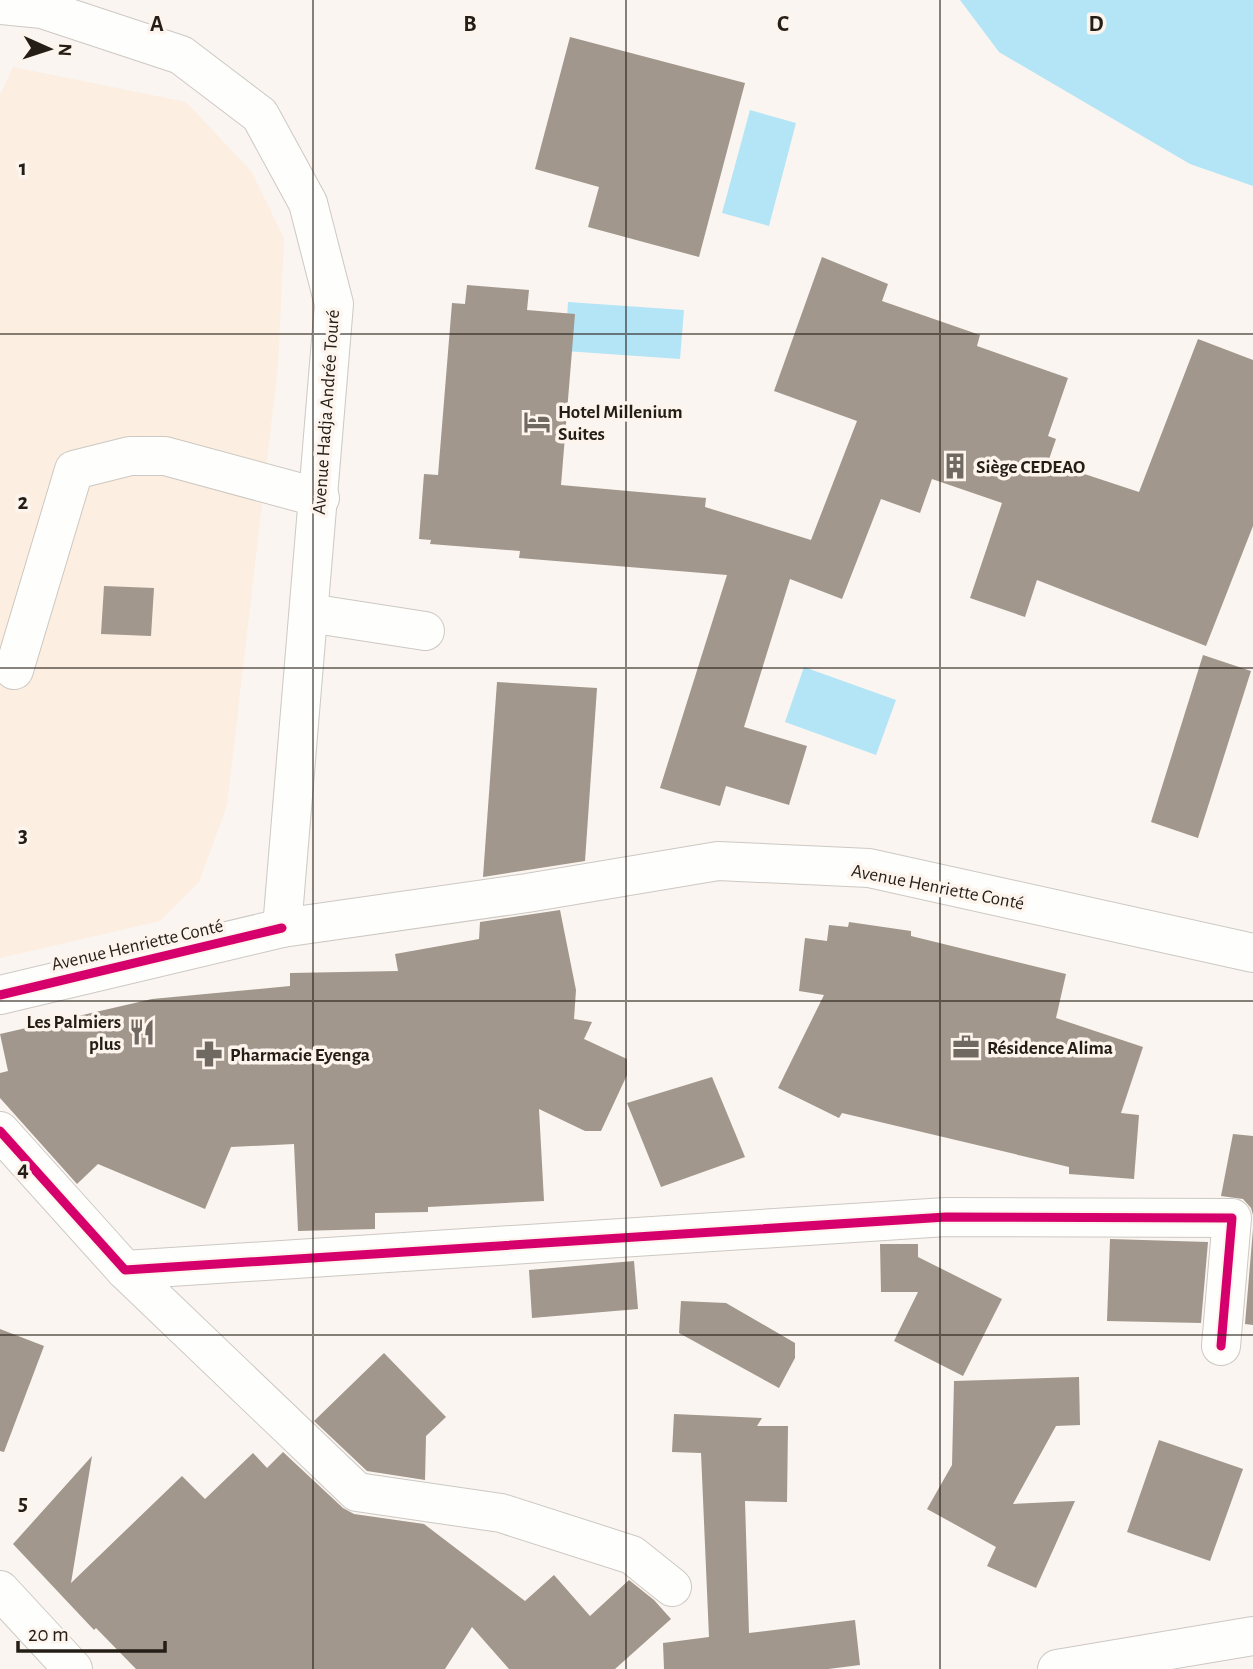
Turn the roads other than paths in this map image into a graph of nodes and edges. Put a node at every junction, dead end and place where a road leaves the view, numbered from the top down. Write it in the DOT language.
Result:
graph roads {
  1 [pos="43,4"];
  2 [pos="0,5"];
  3 [pos="320,498"];
  4 [pos="309,613"];
  5 [pos="425,631"];
  6 [pos="14,670"];
  7 [pos="282,928"];
  8 [pos="1253,953"];
  9 [pos="0,995"];
  10 [pos="0,1131"];
  11 [pos="125,1270"];
  12 [pos="1221,1346"];
  13 [pos="672,1587"];
  14 [pos="0,1590"];
  15 [pos="1253,1636"];
  16 [pos="73,1669"];
  17 [pos="1057,1669"];
  1 -- 2 [label="main road, Avenue Hadja Andrée Touré"];
  1 -- 3 [label="main road, Avenue Hadja Andrée Touré"];
  3 -- 4 [label="main road, Avenue Hadja Andrée Touré"];
  3 -- 6 [label="main road"];
  4 -- 5 [label="main road"];
  4 -- 7 [label="main road, Avenue Hadja Andrée Touré"];
  7 -- 8 [label="main road, Avenue Henriette Conté"];
  7 -- 9 [label="main road, Avenue Henriette Conté"];
  10 -- 11 [label="main road"];
  11 -- 12 [label="main road"];
  11 -- 13 [label="main road"];
  14 -- 16 [label="main road"];
  15 -- 17 [label="main road"];
}
